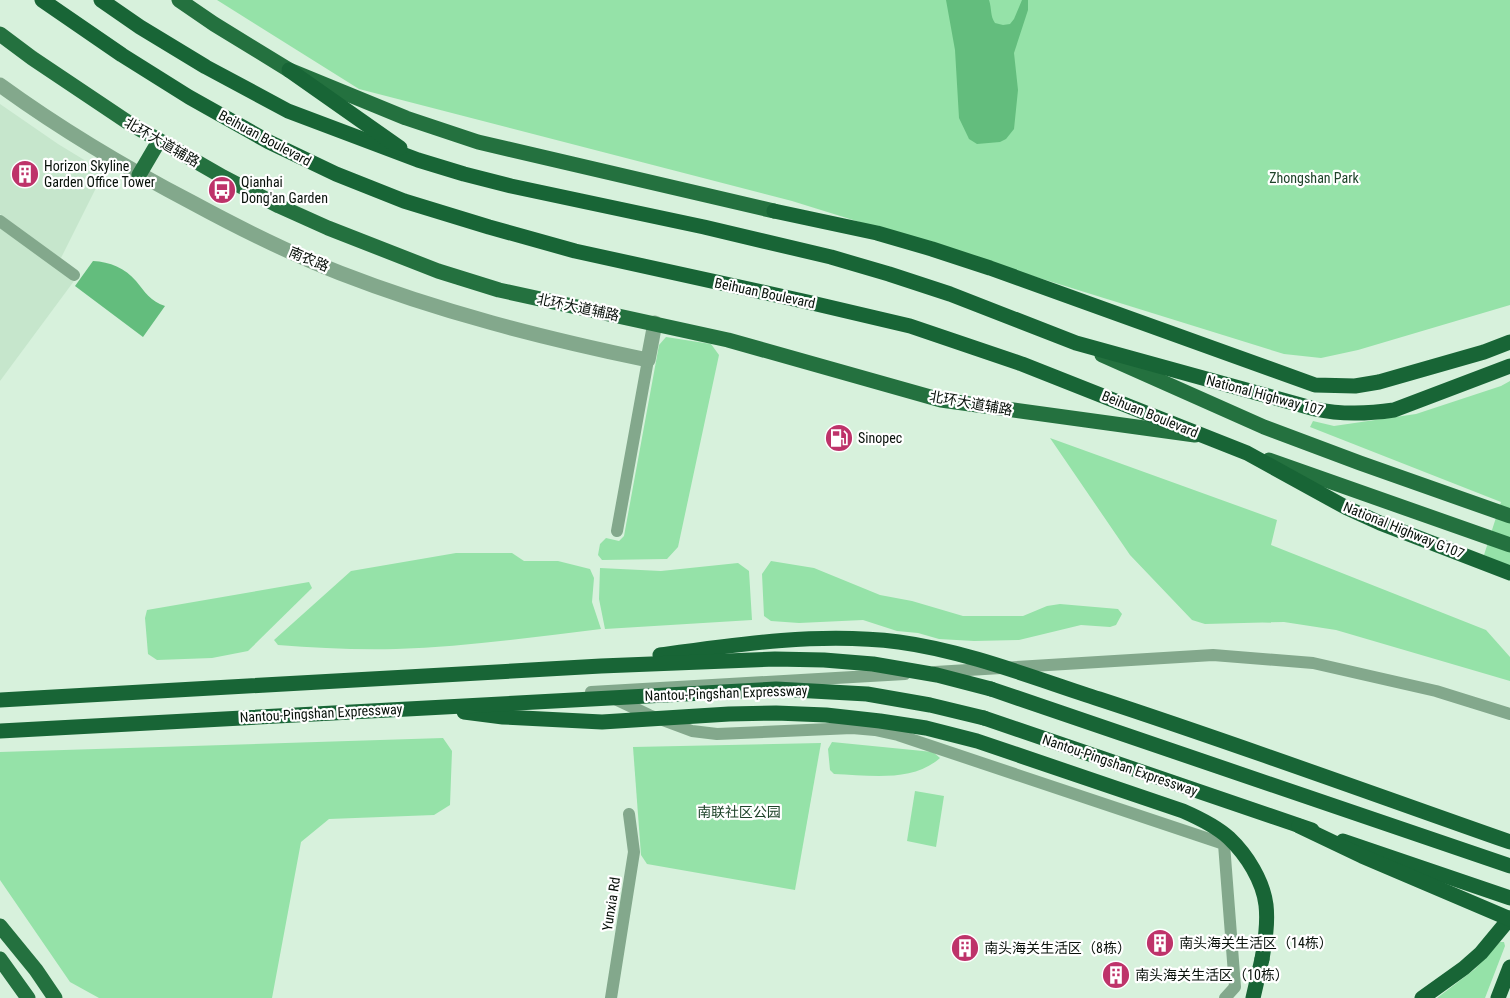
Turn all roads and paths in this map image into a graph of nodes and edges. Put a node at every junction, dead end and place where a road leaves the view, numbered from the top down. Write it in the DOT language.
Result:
graph roads {
  1 [pos="42,0"];
  2 [pos="101,0"];
  3 [pos="179,0"];
  4 [pos="0,34"];
  5 [pos="289,70"];
  6 [pos="0,85"];
  7 [pos="159,141"];
  8 [pos="418,160"];
  9 [pos="139,175"];
  10 [pos="774,211"];
  11 [pos="0,221"];
  12 [pos="74,275"];
  13 [pos="655,323"];
  14 [pos="1510,342"];
  15 [pos="1076,343"];
  16 [pos="648,360"];
  17 [pos="1510,366"];
  18 [pos="1208,437"];
  19 [pos="1247,453"];
  20 [pos="1510,516"];
  21 [pos="616,531"];
  22 [pos="1510,545"];
  23 [pos="1510,573"];
  24 [pos="601,666"];
  25 [pos="598,691"];
  26 [pos="0,700"];
  27 [pos="425,707"];
  28 [pos="1510,714"];
  29 [pos="0,729"];
  30 [pos="629,814"];
  31 [pos="1300,826"];
  32 [pos="1510,842"];
  33 [pos="1510,866"];
  34 [pos="1510,898"];
  35 [pos="1510,918"];
  36 [pos="0,926"];
  37 [pos="0,959"];
  38 [pos="1510,967"];
  39 [pos="1236,987"];
  40 [pos="28,998"];
  41 [pos="55,998"];
  42 [pos="611,998"];
  43 [pos="1226,998"];
  44 [pos="1248,998"];
  45 [pos="1253,998"];
  46 [pos="1422,998"];
  47 [pos="1498,998"];
  1 -- 18 [label="highway, Beihuan Boulevard"];
  2 -- 8 [label="highway"];
  3 -- 5 [label="main road"];
  4 -- 7 [label="main road, 北环大道辅路"];
  5 -- 8 [label="highway"];
  5 -- 10 [label="main road"];
  6 -- 9 [label="street, 南农路"];
  7 -- 9 [label="main road"];
  7 -- 13 [label="main road, 北环大道辅路"];
  8 -- 15 [label="highway"];
  9 -- 16 [label="street, 南农路"];
  10 -- 14 [label="highway"];
  11 -- 12 [label="street"];
  13 -- 16 [label="street"];
  13 -- 18 [label="main road, 北环大道辅路"];
  15 -- 17 [label="highway, National Highway 107"];
  15 -- 20 [label="main road"];
  16 -- 21 [label="street"];
  18 -- 19 [label="highway, Beihuan Boulevard"];
  19 -- 22 [label="main road, Beihuan Boulevard"];
  19 -- 23 [label="highway, National Highway G107"];
  24 -- 26 [label="highway, bridge"];
  24 -- 32 [label="highway, bridge"];
  24 -- 33 [label="highway, bridge"];
  25 -- 28 [label="street"];
  25 -- 29 [label="street"];
  25 -- 39 [label="street"];
  27 -- 29 [label="highway, Nantou-Pingshan Expressway, bridge"];
  27 -- 31 [label="highway, Nantou-Pingshan Expressway, bridge"];
  27 -- 45 [label="highway, bridge"];
  30 -- 42 [label="street, Yunxia Rd"];
  31 -- 34 [label="highway, Nantou-Pingshan Expressway, bridge"];
  31 -- 35 [label="highway, bridge"];
  35 -- 46 [label="highway"];
  36 -- 41 [label="main road"];
  37 -- 40 [label="main road"];
  38 -- 47 [label="highway"];
  39 -- 43 [label="street"];
  39 -- 44 [label="street"];
}
